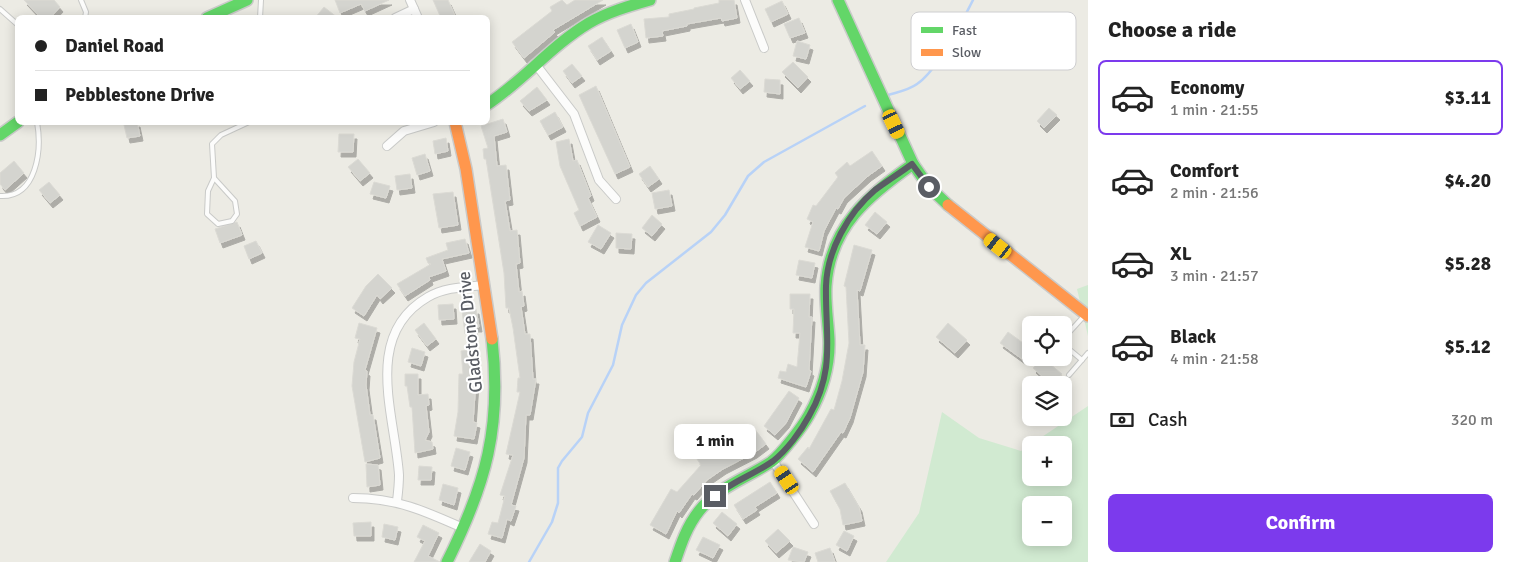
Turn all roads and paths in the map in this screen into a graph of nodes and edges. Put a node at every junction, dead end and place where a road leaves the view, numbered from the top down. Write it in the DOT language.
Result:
graph roads {
  1 [pos="81,0"];
  2 [pos="261,0"];
  3 [pos="410,0"];
  4 [pos="650,0"];
  5 [pos="746,0"];
  6 [pos="838,0"];
  7 [pos="242,1"];
  8 [pos="0,9"];
  9 [pos="414,10"];
  10 [pos="86,15"];
  11 [pos="213,15"];
  12 [pos="260,15"];
  13 [pos="402,15"];
  14 [pos="416,15"];
  15 [pos="15,22"];
  16 [pos="764,48"];
  17 [pos="537,66"];
  18 [pos="490,102"];
  19 [pos="15,124"];
  20 [pos="37,125"];
  21 [pos="242,125"];
  22 [pos="424,125"];
  23 [pos="456,125"];
  24 [pos="0,135"];
  25 [pos="387,146"];
  26 [pos="912,164"];
  27 [pos="214,178"];
  28 [pos="0,196"];
  29 [pos="616,199"];
  30 [pos="484,285"];
  31 [pos="1087,315"];
  32 [pos="1072,330"];
  33 [pos="1072,352"];
  34 [pos="1088,353"];
  35 [pos="1082,360"];
  36 [pos="1069,375"];
  37 [pos="773,461"];
  38 [pos="353,498"];
  39 [pos="397,502"];
  40 [pos="814,524"];
  41 [pos="463,528"];
  42 [pos="447,562"];
  43 [pos="675,562"];
  1 -- 10 [label="lane"];
  2 -- 12 [label="lane"];
  3 -- 9 [label="street"];
  4 -- 17 [label="street"];
  5 -- 16 [label="street"];
  6 -- 26 [label="street"];
  7 -- 11 [label="street"];
  8 -- 15 [label="lane"];
  9 -- 13 [label="street"];
  9 -- 14 [label="street"];
  17 -- 18 [label="street"];
  17 -- 29 [label="street"];
  19 -- 24 [label="street"];
  20 -- 28 [label="lane"];
  21 -- 27 [label="lane"];
  22 -- 25 [label="street"];
  23 -- 30 [label="street, Gladstone Drive"];
  26 -- 31 [label="street"];
  26 -- 37 [label="street"];
  27 -- 27 [label="lane"];
  30 -- 39 [label="street"];
  30 -- 41 [label="street, Gladstone Drive"];
  31 -- 32 [label="lane"];
  33 -- 35 [label="lane"];
  34 -- 35 [label="lane"];
  35 -- 36 [label="lane"];
  37 -- 40 [label="street"];
  37 -- 43 [label="street"];
  38 -- 39 [label="street"];
  39 -- 41 [label="street"];
  41 -- 42 [label="street, Gladstone Drive"];
}
